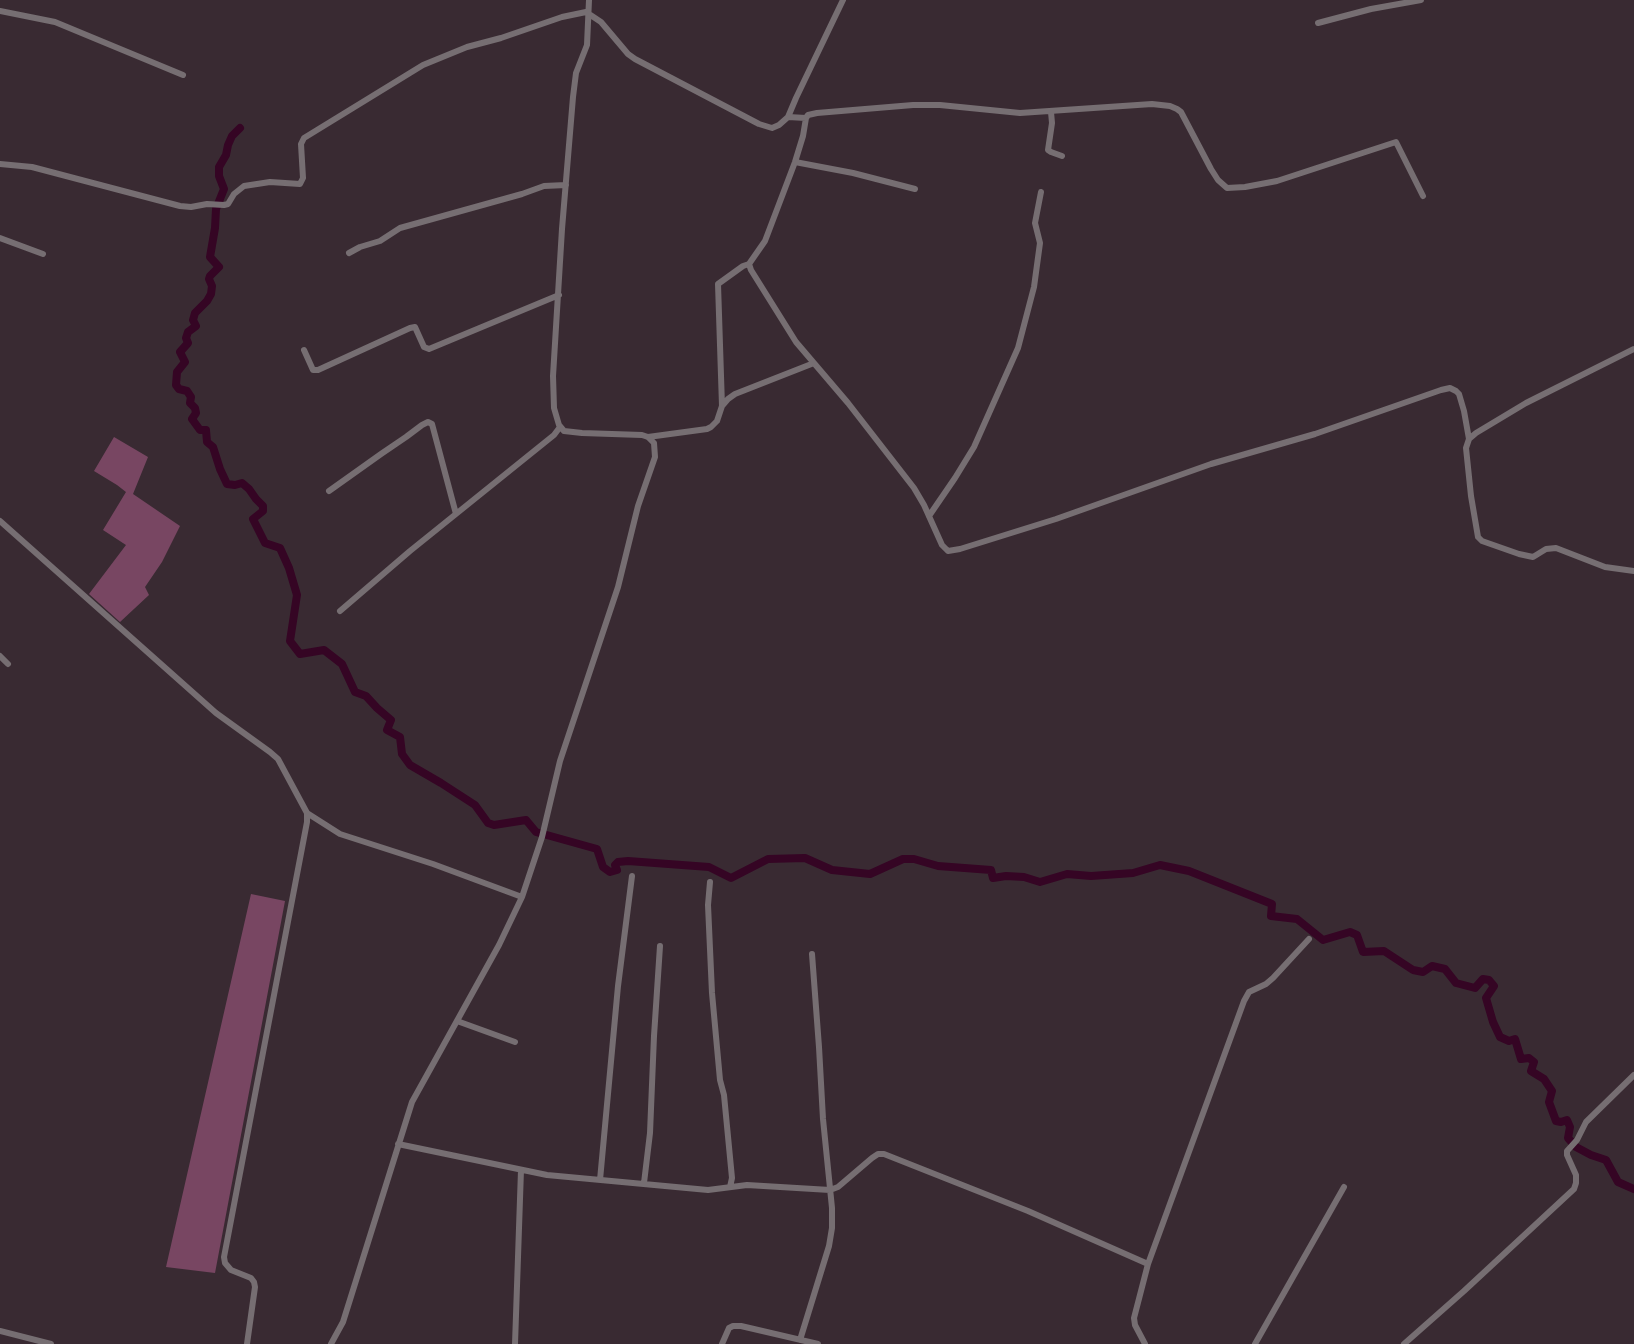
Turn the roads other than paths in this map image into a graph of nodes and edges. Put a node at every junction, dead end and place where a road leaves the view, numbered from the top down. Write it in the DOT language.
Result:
graph roads {
  1 [pos="590,0"];
  2 [pos="843,0"];
  3 [pos="1421,0"];
  4 [pos="0,11"];
  5 [pos="590,14"];
  6 [pos="1318,23"];
  7 [pos="184,75"];
  8 [pos="1052,112"];
  9 [pos="788,117"];
  10 [pos="806,118"];
  11 [pos="1062,156"];
  12 [pos="795,162"];
  13 [pos="0,164"];
  14 [pos="566,185"];
  15 [pos="915,189"];
  16 [pos="1041,192"];
  17 [pos="1422,196"];
  18 [pos="0,238"];
  19 [pos="349,253"];
  20 [pos="43,254"];
  21 [pos="749,264"];
  22 [pos="559,295"];
  23 [pos="1634,349"];
  24 [pos="304,350"];
  25 [pos="814,363"];
  26 [pos="722,406"];
  27 [pos="560,427"];
  28 [pos="648,437"];
  29 [pos="1469,440"];
  30 [pos="329,491"];
  31 [pos="456,514"];
  32 [pos="929,516"];
  33 [pos="0,522"];
  34 [pos="1634,571"];
  35 [pos="340,611"];
  36 [pos="0,656"];
  37 [pos="8,664"];
  38 [pos="307,812"];
  39 [pos="632,876"];
  40 [pos="710,882"];
  41 [pos="522,897"];
  42 [pos="1309,939"];
  43 [pos="660,946"];
  44 [pos="812,954"];
  45 [pos="457,1021"];
  46 [pos="515,1042"];
  47 [pos="1634,1075"];
  48 [pos="398,1144"];
  49 [pos="521,1170"];
  50 [pos="600,1180"];
  51 [pos="644,1183"];
  52 [pos="730,1187"];
  53 [pos="1344,1187"];
  54 [pos="830,1190"];
  55 [pos="1148,1264"];
  56 [pos="0,1331"];
  57 [pos="14,1335"];
  58 [pos="800,1340"];
  59 [pos="14,1344"];
  60 [pos="51,1344"];
  61 [pos="247,1344"];
  62 [pos="333,1344"];
  63 [pos="515,1344"];
  64 [pos="722,1344"];
  65 [pos="818,1344"];
  66 [pos="1145,1344"];
  67 [pos="1255,1344"];
  68 [pos="1404,1344"];
  1 -- 5 [label="street"];
  2 -- 9 [label="street"];
  3 -- 6 [label="street"];
  4 -- 7 [label="street"];
  5 -- 9 [label="street"];
  5 -- 13 [label="street"];
  5 -- 14 [label="street"];
  8 -- 10 [label="street"];
  8 -- 11 [label="street"];
  8 -- 17 [label="street"];
  9 -- 10 [label="street"];
  10 -- 12 [label="street"];
  12 -- 15 [label="street"];
  12 -- 21 [label="street"];
  14 -- 19 [label="street"];
  14 -- 22 [label="street"];
  16 -- 32 [label="street"];
  18 -- 20 [label="street"];
  21 -- 25 [label="street"];
  21 -- 26 [label="street"];
  22 -- 24 [label="street"];
  22 -- 27 [label="street"];
  23 -- 29 [label="street"];
  25 -- 26 [label="street"];
  25 -- 32 [label="street"];
  26 -- 28 [label="street"];
  27 -- 28 [label="street"];
  27 -- 31 [label="street"];
  28 -- 41 [label="street"];
  29 -- 32 [label="street"];
  29 -- 34 [label="street"];
  30 -- 31 [label="street"];
  31 -- 35 [label="street"];
  33 -- 38 [label="street"];
  36 -- 37 [label="street"];
  38 -- 41 [label="street"];
  38 -- 61 [label="street"];
  39 -- 50 [label="street"];
  40 -- 52 [label="street"];
  41 -- 45 [label="street"];
  42 -- 55 [label="street"];
  43 -- 51 [label="street"];
  44 -- 54 [label="street"];
  45 -- 46 [label="street"];
  45 -- 48 [label="street"];
  47 -- 68 [label="street"];
  48 -- 49 [label="street"];
  48 -- 62 [label="street"];
  49 -- 50 [label="street"];
  49 -- 63 [label="street"];
  50 -- 51 [label="street"];
  51 -- 52 [label="street"];
  52 -- 54 [label="street"];
  53 -- 67 [label="street"];
  54 -- 55 [label="street"];
  54 -- 58 [label="street"];
  55 -- 66 [label="street"];
  56 -- 57 [label="street"];
  57 -- 59 [label="street"];
  57 -- 60 [label="street"];
  58 -- 64 [label="street"];
  58 -- 65 [label="street"];
}
